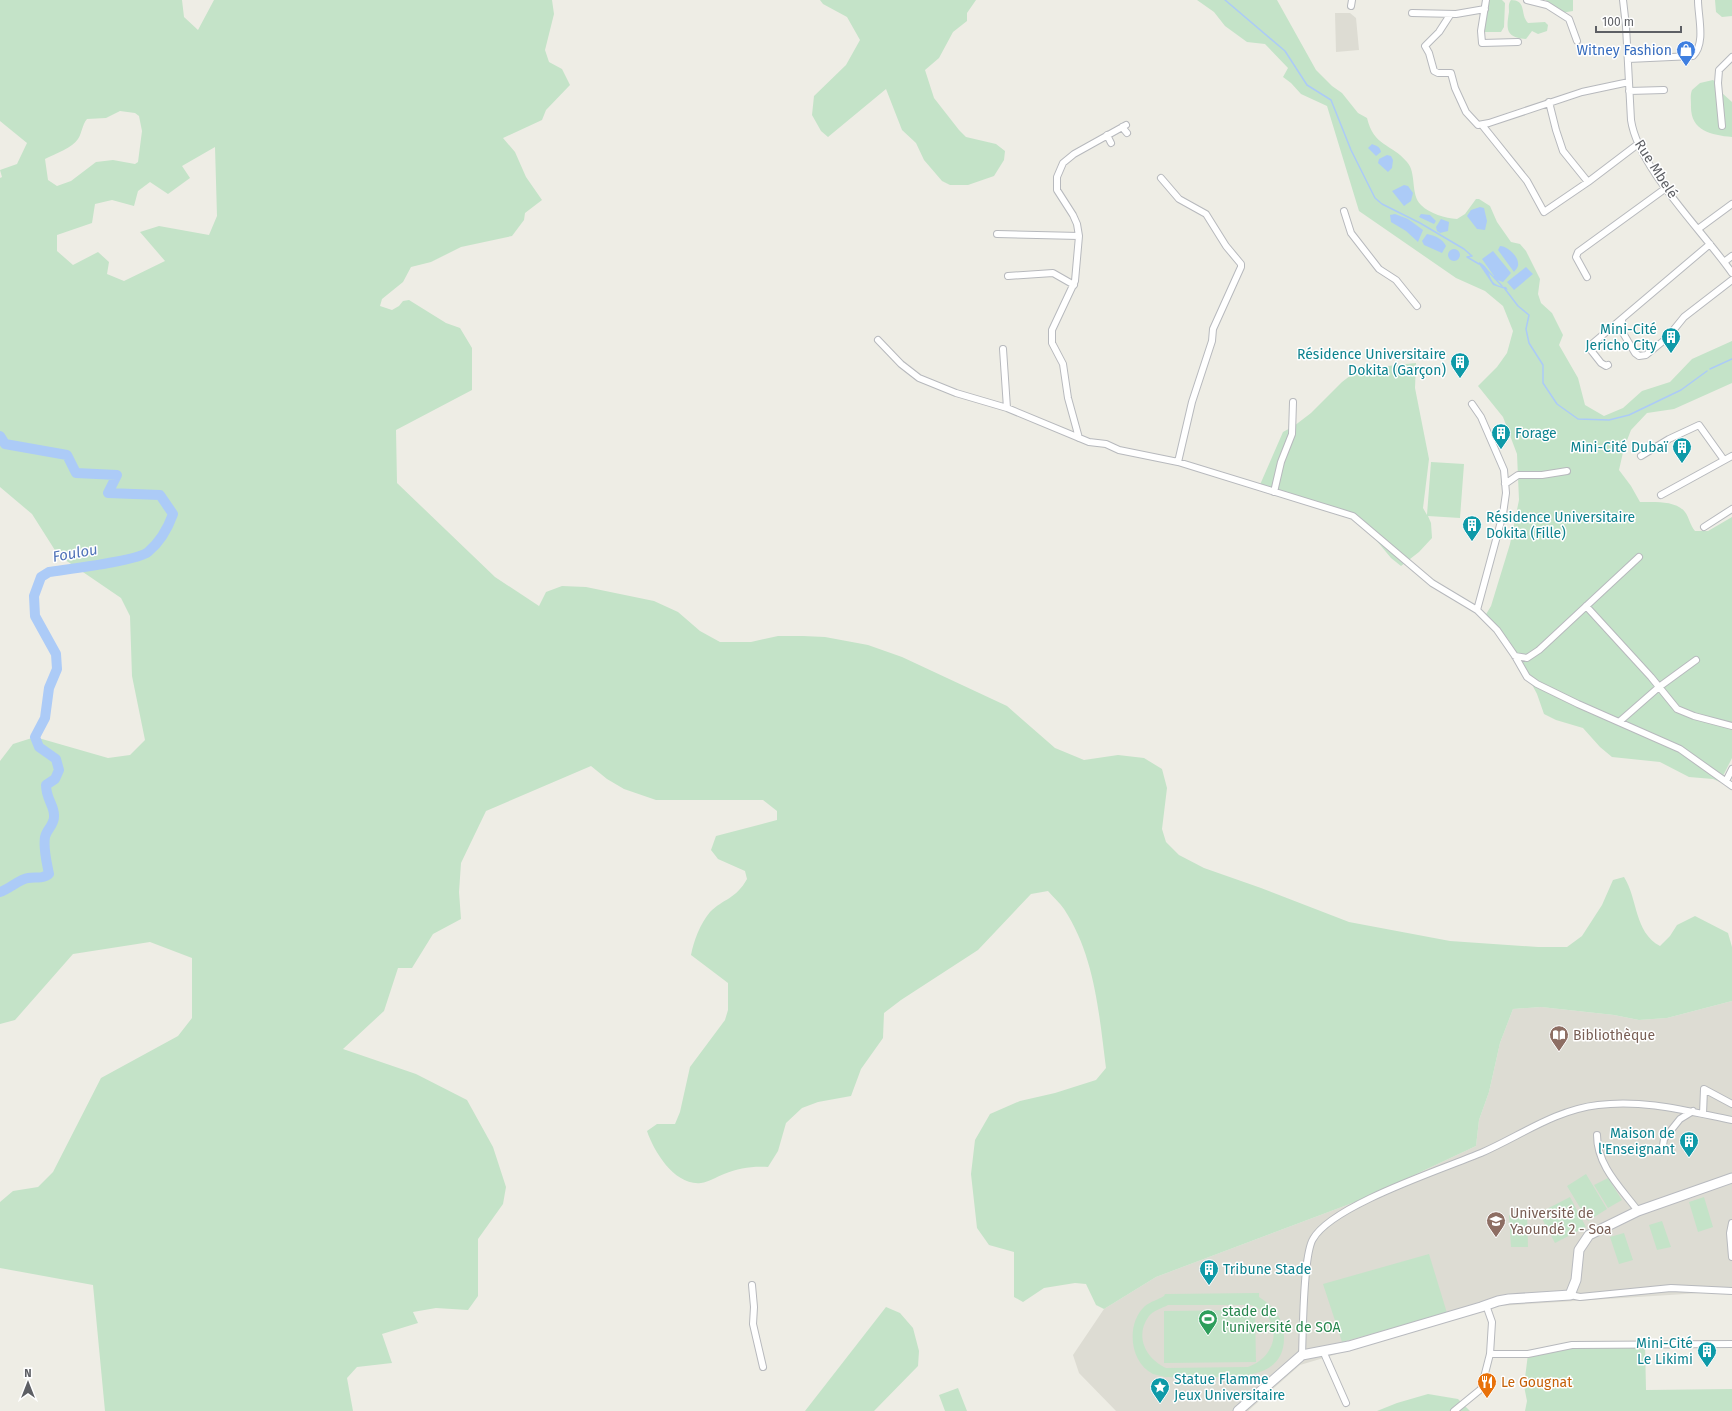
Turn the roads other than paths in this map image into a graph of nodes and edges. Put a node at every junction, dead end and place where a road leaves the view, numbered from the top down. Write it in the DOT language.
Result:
graph roads {
  1 [pos="1486,0"];
  2 [pos="1527,0"];
  3 [pos="1623,0"];
  4 [pos="1698,0"];
  5 [pos="1485,9"];
  6 [pos="1412,13"];
  7 [pos="1450,14"];
  8 [pos="1577,41"];
  9 [pos="1518,42"];
  10 [pos="1732,57"];
  11 [pos="1628,59"];
  12 [pos="1629,82"];
  13 [pos="1664,90"];
  14 [pos="1629,91"];
  15 [pos="1549,102"];
  16 [pos="1482,125"];
  17 [pos="1722,126"];
  18 [pos="1127,133"];
  19 [pos="1106,135"];
  20 [pos="1111,143"];
  21 [pos="1638,144"];
  22 [pos="1161,178"];
  23 [pos="1588,182"];
  24 [pos="1666,188"];
  25 [pos="1732,204"];
  26 [pos="1344,211"];
  27 [pos="1698,229"];
  28 [pos="997,234"];
  29 [pos="1079,236"];
  30 [pos="1710,244"];
  31 [pos="1732,256"];
  32 [pos="1724,262"];
  33 [pos="1732,273"];
  34 [pos="1008,276"];
  35 [pos="1587,277"];
  36 [pos="1732,280"];
  37 [pos="1074,285"];
  38 [pos="1417,306"];
  39 [pos="1622,320"];
  40 [pos="878,340"];
  41 [pos="1003,349"];
  42 [pos="1608,365"];
  43 [pos="1293,402"];
  44 [pos="1472,404"];
  45 [pos="1007,408"];
  46 [pos="1079,438"];
  47 [pos="1642,456"];
  48 [pos="1732,456"];
  49 [pos="1724,460"];
  50 [pos="1178,462"];
  51 [pos="1567,471"];
  52 [pos="1505,484"];
  53 [pos="1274,492"];
  54 [pos="1661,495"];
  55 [pos="1732,509"];
  56 [pos="1704,527"];
  57 [pos="1639,558"];
  58 [pos="1586,606"];
  59 [pos="1477,610"];
  60 [pos="1515,656"];
  61 [pos="1696,660"];
  62 [pos="1659,687"];
  63 [pos="1619,722"];
  64 [pos="1732,726"];
  65 [pos="1732,769"];
  66 [pos="1726,781"];
  67 [pos="1732,786"];
  68 [pos="1732,1104"];
  69 [pos="1693,1111"];
  70 [pos="1703,1114"];
  71 [pos="1732,1120"];
  72 [pos="1597,1135"];
  73 [pos="1662,1152"];
  74 [pos="1732,1178"];
  75 [pos="1638,1211"];
  76 [pos="1732,1223"];
  77 [pos="1732,1257"];
  78 [pos="752,1285"];
  79 [pos="1732,1291"];
  80 [pos="1570,1295"];
  81 [pos="1486,1305"];
  82 [pos="1732,1344"];
  83 [pos="1323,1351"];
  84 [pos="1490,1354"];
  85 [pos="1302,1356"];
  86 [pos="763,1368"];
  87 [pos="1346,1403"];
  88 [pos="1238,1411"];
  89 [pos="1454,1411"];
  1 -- 5 [label="street"];
  2 -- 8 [label="street"];
  3 -- 11 [label="street, Rue Mbelé"];
  4 -- 11 [label="street"];
  5 -- 7 [label="street"];
  5 -- 9 [label="street"];
  6 -- 7 [label="street"];
  7 -- 16 [label="street"];
  10 -- 17 [label="street"];
  11 -- 12 [label="street, Rue Mbelé"];
  12 -- 14 [label="street, Rue Mbelé"];
  12 -- 15 [label="street"];
  13 -- 14 [label="street"];
  14 -- 21 [label="street, Rue Mbelé"];
  15 -- 16 [label="street"];
  15 -- 23 [label="street"];
  16 -- 23 [label="street"];
  18 -- 19 [label="street"];
  19 -- 20 [label="street"];
  19 -- 29 [label="street"];
  21 -- 23 [label="street"];
  21 -- 24 [label="street, Rue Mbelé"];
  22 -- 50 [label="street"];
  24 -- 27 [label="street, Rue Mbelé"];
  24 -- 35 [label="street"];
  25 -- 27 [label="street"];
  26 -- 38 [label="street"];
  27 -- 30 [label="street, Rue Mbelé"];
  28 -- 29 [label="street"];
  29 -- 37 [label="street"];
  30 -- 32 [label="street, Rue Mbelé"];
  30 -- 39 [label="street"];
  31 -- 32 [label="street"];
  32 -- 33 [label="street, Rue Mbelé"];
  34 -- 37 [label="street"];
  36 -- 39 [label="street"];
  37 -- 46 [label="street"];
  39 -- 42 [label="street"];
  40 -- 45 [label="street"];
  41 -- 45 [label="street"];
  43 -- 53 [label="street"];
  44 -- 52 [label="street"];
  45 -- 46 [label="street"];
  46 -- 50 [label="street"];
  47 -- 49 [label="street"];
  48 -- 49 [label="street"];
  49 -- 54 [label="street"];
  50 -- 53 [label="street"];
  51 -- 52 [label="street"];
  52 -- 59 [label="street"];
  53 -- 59 [label="street"];
  55 -- 56 [label="street"];
  57 -- 58 [label="street"];
  58 -- 60 [label="street"];
  58 -- 62 [label="street"];
  59 -- 60 [label="street"];
  60 -- 63 [label="street"];
  61 -- 62 [label="street"];
  62 -- 63 [label="street"];
  62 -- 64 [label="street"];
  63 -- 66 [label="street"];
  65 -- 66 [label="street"];
  66 -- 67 [label="street"];
  68 -- 70 [label="street"];
  69 -- 70 [label="street"];
  69 -- 73 [label="street"];
  69 -- 85 [label="street"];
  70 -- 71 [label="street"];
  72 -- 75 [label="street"];
  74 -- 75 [label="street"];
  75 -- 80 [label="street"];
  76 -- 77 [label="street"];
  78 -- 86 [label="street"];
  79 -- 80 [label="street"];
  80 -- 81 [label="street"];
  81 -- 83 [label="street"];
  81 -- 84 [label="street"];
  82 -- 84 [label="street"];
  83 -- 85 [label="street"];
  83 -- 87 [label="street"];
  84 -- 89 [label="street"];
  85 -- 88 [label="street"];
}
